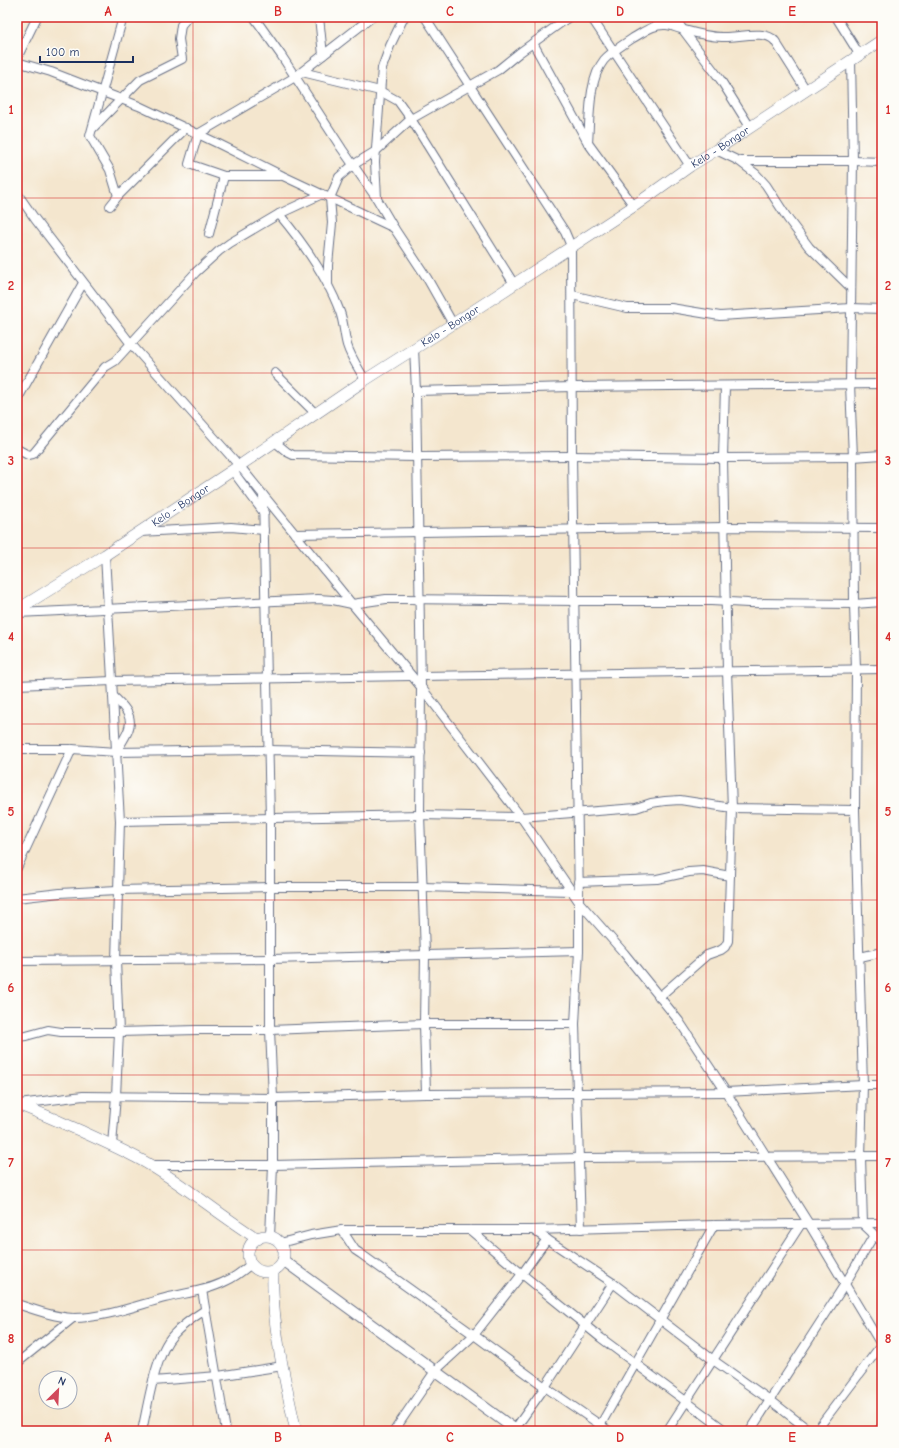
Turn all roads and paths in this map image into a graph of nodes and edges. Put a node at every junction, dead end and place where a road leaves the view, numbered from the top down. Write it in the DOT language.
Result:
graph roads {
  1 [pos="37,17"];
  2 [pos="123,17"];
  3 [pos="188,17"];
  4 [pos="255,17"];
  5 [pos="319,17"];
  6 [pos="372,17"];
  7 [pos="404,17"];
  8 [pos="425,17"];
  9 [pos="569,17"];
  10 [pos="591,17"];
  11 [pos="675,17"];
  12 [pos="836,17"];
  13 [pos="683,30"];
  14 [pos="882,40"];
  15 [pos="533,44"];
  16 [pos="614,51"];
  17 [pos="323,55"];
  18 [pos="855,57"];
  19 [pos="17,58"];
  20 [pos="17,62"];
  21 [pos="298,74"];
  22 [pos="470,85"];
  23 [pos="806,90"];
  24 [pos="380,91"];
  25 [pos="102,92"];
  26 [pos="121,99"];
  27 [pos="411,119"];
  28 [pos="750,127"];
  29 [pos="92,128"];
  30 [pos="186,128"];
  31 [pos="198,134"];
  32 [pos="588,143"];
  33 [pos="716,150"];
  34 [pos="376,151"];
  35 [pos="740,161"];
  36 [pos="853,161"];
  37 [pos="882,162"];
  38 [pos="353,165"];
  39 [pos="690,166"];
  40 [pos="224,176"];
  41 [pos="283,176"];
  42 [pos="17,193"];
  43 [pos="322,194"];
  44 [pos="118,196"];
  45 [pos="330,198"];
  46 [pos="377,199"];
  47 [pos="110,206"];
  48 [pos="634,206"];
  49 [pos="279,214"];
  50 [pos="394,228"];
  51 [pos="209,234"];
  52 [pos="571,246"];
  53 [pos="84,283"];
  54 [pos="514,284"];
  55 [pos="328,286"];
  56 [pos="851,288"];
  57 [pos="572,294"];
  58 [pos="851,308"];
  59 [pos="882,309"];
  60 [pos="453,324"];
  61 [pos="131,344"];
  62 [pos="414,348"];
  63 [pos="275,373"];
  64 [pos="365,380"];
  65 [pos="850,384"];
  66 [pos="882,384"];
  67 [pos="725,386"];
  68 [pos="572,387"];
  69 [pos="416,391"];
  70 [pos="17,400"];
  71 [pos="315,413"];
  72 [pos="275,442"];
  73 [pos="17,449"];
  74 [pos="882,455"];
  75 [pos="572,456"];
  76 [pos="417,457"];
  77 [pos="853,457"];
  78 [pos="723,458"];
  79 [pos="236,468"];
  80 [pos="263,495"];
  81 [pos="264,513"];
  82 [pos="725,527"];
  83 [pos="853,528"];
  84 [pos="882,528"];
  85 [pos="264,530"];
  86 [pos="573,530"];
  87 [pos="140,532"];
  88 [pos="418,532"];
  89 [pos="295,534"];
  90 [pos="105,555"];
  91 [pos="419,600"];
  92 [pos="575,601"];
  93 [pos="265,602"];
  94 [pos="727,602"];
  95 [pos="882,602"];
  96 [pos="352,604"];
  97 [pos="854,604"];
  98 [pos="108,609"];
  99 [pos="17,610"];
  100 [pos="17,613"];
  101 [pos="882,669"];
  102 [pos="856,670"];
  103 [pos="727,671"];
  104 [pos="575,674"];
  105 [pos="411,676"];
  106 [pos="421,676"];
  107 [pos="267,679"];
  108 [pos="112,681"];
  109 [pos="17,686"];
  110 [pos="421,687"];
  111 [pos="113,696"];
  112 [pos="17,749"];
  113 [pos="72,749"];
  114 [pos="268,750"];
  115 [pos="116,752"];
  116 [pos="420,753"];
  117 [pos="732,808"];
  118 [pos="855,810"];
  119 [pos="577,813"];
  120 [pos="420,815"];
  121 [pos="521,817"];
  122 [pos="270,819"];
  123 [pos="120,822"];
  124 [pos="18,865"];
  125 [pos="730,876"];
  126 [pos="578,882"];
  127 [pos="271,887"];
  128 [pos="422,887"];
  129 [pos="117,890"];
  130 [pos="571,891"];
  131 [pos="17,898"];
  132 [pos="578,902"];
  133 [pos="578,951"];
  134 [pos="882,952"];
  135 [pos="425,954"];
  136 [pos="860,957"];
  137 [pos="271,959"];
  138 [pos="17,961"];
  139 [pos="116,961"];
  140 [pos="660,997"];
  141 [pos="424,1024"];
  142 [pos="575,1024"];
  143 [pos="270,1030"];
  144 [pos="119,1032"];
  145 [pos="17,1037"];
  146 [pos="864,1085"];
  147 [pos="882,1085"];
  148 [pos="726,1092"];
  149 [pos="578,1093"];
  150 [pos="426,1094"];
  151 [pos="116,1096"];
  152 [pos="273,1098"];
  153 [pos="17,1104"];
  154 [pos="112,1145"];
  155 [pos="882,1156"];
  156 [pos="766,1157"];
  157 [pos="861,1157"];
  158 [pos="580,1158"];
  159 [pos="150,1165"];
  160 [pos="273,1165"];
  161 [pos="882,1223"];
  162 [pos="234,1224"];
  163 [pos="805,1224"];
  164 [pos="863,1224"];
  165 [pos="714,1225"];
  166 [pos="581,1229"];
  167 [pos="342,1230"];
  168 [pos="470,1230"];
  169 [pos="533,1230"];
  170 [pos="874,1235"];
  171 [pos="270,1237"];
  172 [pos="258,1239"];
  173 [pos="547,1239"];
  174 [pos="882,1242"];
  175 [pos="280,1243"];
  176 [pos="250,1248"];
  177 [pos="283,1260"];
  178 [pos="251,1264"];
  179 [pos="260,1271"];
  180 [pos="273,1271"];
  181 [pos="522,1274"];
  182 [pos="613,1283"];
  183 [pos="845,1284"];
  184 [pos="202,1290"];
  185 [pos="272,1292"];
  186 [pos="17,1304"];
  187 [pos="205,1310"];
  188 [pos="73,1318"];
  189 [pos="661,1320"];
  190 [pos="586,1326"];
  191 [pos="474,1335"];
  192 [pos="882,1345"];
  193 [pos="713,1360"];
  194 [pos="17,1363"];
  195 [pos="635,1365"];
  196 [pos="283,1366"];
  197 [pos="435,1371"];
  198 [pos="218,1376"];
  199 [pos="153,1381"];
  200 [pos="544,1387"];
  201 [pos="686,1400"];
  202 [pos="770,1400"];
  203 [pos="882,1426"];
  204 [pos="599,1428"];
  205 [pos="516,1430"];
  206 [pos="142,1431"];
  207 [pos="226,1431"];
  208 [pos="296,1431"];
  209 [pos="394,1431"];
  210 [pos="609,1431"];
  211 [pos="667,1431"];
  212 [pos="726,1431"];
  213 [pos="750,1431"];
  214 [pos="810,1431"];
  215 [pos="816,1431"];
  216 [pos="878,1431"];
  1 -- 19 [label="street"];
  2 -- 25 [label="street"];
  3 -- 26 [label="street"];
  4 -- 21 [label="street"];
  5 -- 17 [label="street"];
  6 -- 17 [label="street"];
  7 -- 24 [label="street"];
  8 -- 22 [label="street"];
  9 -- 15 [label="street"];
  10 -- 16 [label="street"];
  11 -- 13 [label="street"];
  12 -- 18 [label="street"];
  13 -- 16 [label="street"];
  13 -- 23 [label="street"];
  13 -- 28 [label="street"];
  14 -- 18 [label="highway, Kelo - Bongor"];
  15 -- 22 [label="street"];
  15 -- 32 [label="street"];
  16 -- 32 [label="street"];
  16 -- 39 [label="street"];
  17 -- 21 [label="street"];
  18 -- 23 [label="highway, Kelo - Bongor"];
  18 -- 36 [label="street"];
  20 -- 25 [label="street"];
  21 -- 24 [label="street"];
  21 -- 31 [label="street"];
  21 -- 38 [label="street"];
  22 -- 27 [label="street"];
  22 -- 52 [label="street"];
  23 -- 28 [label="highway, Kelo - Bongor"];
  24 -- 27 [label="street"];
  24 -- 34 [label="street"];
  25 -- 26 [label="street"];
  25 -- 29 [label="street"];
  26 -- 29 [label="street"];
  26 -- 30 [label="street"];
  27 -- 34 [label="street"];
  27 -- 54 [label="street"];
  28 -- 33 [label="highway, Kelo - Bongor"];
  29 -- 44 [label="street"];
  30 -- 31 [label="street"];
  30 -- 44 [label="street"];
  31 -- 40 [label="street"];
  31 -- 41 [label="street"];
  32 -- 48 [label="street"];
  33 -- 35 [label="street"];
  33 -- 39 [label="highway, Kelo - Bongor"];
  34 -- 38 [label="street"];
  34 -- 46 [label="street"];
  35 -- 36 [label="street"];
  35 -- 56 [label="street"];
  36 -- 37 [label="street"];
  36 -- 56 [label="street"];
  38 -- 45 [label="street"];
  38 -- 46 [label="street"];
  39 -- 48 [label="highway, Kelo - Bongor"];
  40 -- 41 [label="street"];
  40 -- 51 [label="street"];
  41 -- 43 [label="street"];
  42 -- 53 [label="street"];
  43 -- 45 [label="street"];
  43 -- 49 [label="street"];
  44 -- 47 [label="street"];
  45 -- 50 [label="street"];
  45 -- 55 [label="street"];
  46 -- 50 [label="street"];
  48 -- 52 [label="highway, Kelo - Bongor"];
  49 -- 55 [label="street"];
  49 -- 61 [label="street"];
  50 -- 60 [label="street"];
  52 -- 54 [label="highway, Kelo - Bongor"];
  52 -- 57 [label="street"];
  53 -- 61 [label="street"];
  53 -- 70 [label="street"];
  54 -- 60 [label="highway, Kelo - Bongor"];
  55 -- 64 [label="street"];
  56 -- 58 [label="street"];
  57 -- 58 [label="street"];
  57 -- 68 [label="street"];
  58 -- 59 [label="street"];
  58 -- 65 [label="street"];
  60 -- 62 [label="highway, Kelo - Bongor"];
  61 -- 73 [label="street"];
  61 -- 79 [label="street"];
  62 -- 64 [label="highway, Kelo - Bongor"];
  62 -- 69 [label="street"];
  63 -- 71 [label="street"];
  64 -- 71 [label="highway, Kelo - Bongor"];
  65 -- 66 [label="street"];
  65 -- 67 [label="street"];
  65 -- 77 [label="street"];
  67 -- 68 [label="street"];
  67 -- 78 [label="street"];
  68 -- 69 [label="street"];
  68 -- 75 [label="street"];
  69 -- 76 [label="street"];
  71 -- 72 [label="highway, Kelo - Bongor"];
  72 -- 76 [label="street"];
  72 -- 79 [label="highway, Kelo - Bongor"];
  74 -- 77 [label="street"];
  75 -- 76 [label="street"];
  75 -- 78 [label="street"];
  75 -- 86 [label="street"];
  76 -- 88 [label="street"];
  77 -- 78 [label="street"];
  77 -- 83 [label="street"];
  78 -- 82 [label="street"];
  79 -- 80 [label="street"];
  79 -- 81 [label="street"];
  79 -- 87 [label="highway, Kelo - Bongor"];
  80 -- 81 [label="street"];
  80 -- 89 [label="street"];
  81 -- 85 [label="street"];
  82 -- 83 [label="street"];
  82 -- 86 [label="street"];
  82 -- 94 [label="street"];
  83 -- 84 [label="street"];
  83 -- 97 [label="street"];
  85 -- 87 [label="street"];
  85 -- 93 [label="street"];
  86 -- 88 [label="street"];
  86 -- 92 [label="street"];
  87 -- 90 [label="highway, Kelo - Bongor"];
  88 -- 89 [label="street"];
  88 -- 91 [label="street"];
  89 -- 96 [label="street"];
  90 -- 98 [label="street"];
  90 -- 99 [label="highway, Kelo - Bongor"];
  91 -- 92 [label="street"];
  91 -- 96 [label="street"];
  91 -- 106 [label="street"];
  92 -- 94 [label="street"];
  92 -- 104 [label="street"];
  93 -- 96 [label="street"];
  93 -- 98 [label="street"];
  93 -- 107 [label="street"];
  94 -- 97 [label="street"];
  94 -- 103 [label="street"];
  95 -- 97 [label="street"];
  96 -- 105 [label="street"];
  97 -- 102 [label="street"];
  98 -- 100 [label="street"];
  98 -- 108 [label="street"];
  101 -- 102 [label="street"];
  102 -- 103 [label="street"];
  102 -- 118 [label="street"];
  103 -- 104 [label="street"];
  103 -- 117 [label="street"];
  104 -- 106 [label="street"];
  104 -- 119 [label="street"];
  105 -- 107 [label="street"];
  105 -- 110 [label="street"];
  106 -- 110 [label="street"];
  107 -- 108 [label="street"];
  107 -- 114 [label="street"];
  108 -- 109 [label="street"];
  108 -- 111 [label="street"];
  110 -- 116 [label="street"];
  110 -- 121 [label="street"];
  111 -- 115 [label="street"];
  111 -- 115 [label="street"];
  112 -- 113 [label="street"];
  113 -- 115 [label="street"];
  113 -- 124 [label="street"];
  114 -- 115 [label="street"];
  114 -- 116 [label="street"];
  114 -- 122 [label="street"];
  115 -- 123 [label="street"];
  116 -- 120 [label="street"];
  117 -- 118 [label="street"];
  117 -- 119 [label="street"];
  117 -- 125 [label="street"];
  118 -- 136 [label="street"];
  119 -- 121 [label="street"];
  119 -- 126 [label="street"];
  120 -- 121 [label="street"];
  120 -- 122 [label="street"];
  120 -- 128 [label="street"];
  121 -- 130 [label="street"];
  122 -- 123 [label="street"];
  122 -- 127 [label="street"];
  123 -- 129 [label="street"];
  125 -- 126 [label="street"];
  125 -- 140 [label="street"];
  126 -- 132 [label="street"];
  127 -- 128 [label="street"];
  127 -- 129 [label="street"];
  127 -- 137 [label="street"];
  128 -- 130 [label="street"];
  128 -- 135 [label="street"];
  129 -- 131 [label="street"];
  129 -- 139 [label="street"];
  130 -- 132 [label="street"];
  132 -- 133 [label="street"];
  132 -- 140 [label="street"];
  133 -- 135 [label="street"];
  133 -- 142 [label="street"];
  134 -- 136 [label="street"];
  135 -- 137 [label="street"];
  135 -- 141 [label="street"];
  136 -- 146 [label="street"];
  137 -- 139 [label="street"];
  137 -- 143 [label="street"];
  138 -- 139 [label="street"];
  139 -- 144 [label="street"];
  140 -- 148 [label="street"];
  141 -- 142 [label="street"];
  141 -- 143 [label="street"];
  141 -- 150 [label="street"];
  142 -- 149 [label="street"];
  143 -- 144 [label="street"];
  143 -- 152 [label="street"];
  144 -- 145 [label="street"];
  144 -- 151 [label="street"];
  146 -- 147 [label="street"];
  146 -- 148 [label="street"];
  146 -- 157 [label="street"];
  148 -- 149 [label="street"];
  148 -- 156 [label="street"];
  149 -- 150 [label="street"];
  149 -- 158 [label="street"];
  150 -- 152 [label="street"];
  151 -- 152 [label="street"];
  151 -- 153 [label="street"];
  151 -- 154 [label="street"];
  152 -- 160 [label="street"];
  153 -- 154 [label="highway"];
  154 -- 159 [label="highway"];
  155 -- 157 [label="street"];
  156 -- 157 [label="street"];
  156 -- 158 [label="street"];
  156 -- 163 [label="street"];
  157 -- 164 [label="street"];
  158 -- 160 [label="street"];
  158 -- 166 [label="street"];
  159 -- 160 [label="street"];
  159 -- 162 [label="highway"];
  160 -- 171 [label="street"];
  161 -- 164 [label="street"];
  162 -- 172 [label="highway"];
  162 -- 176 [label="highway"];
  163 -- 164 [label="street"];
  163 -- 165 [label="street"];
  163 -- 183 [label="street"];
  163 -- 193 [label="street"];
  164 -- 170 [label="street"];
  165 -- 166 [label="street"];
  165 -- 189 [label="street"];
  166 -- 169 [label="street"];
  167 -- 168 [label="street"];
  167 -- 175 [label="street"];
  167 -- 191 [label="street"];
  168 -- 169 [label="street"];
  168 -- 181 [label="street"];
  169 -- 173 [label="street"];
  170 -- 174 [label="street"];
  170 -- 183 [label="street"];
  171 -- 172 [label="highway"];
  171 -- 175 [label="highway"];
  172 -- 176 [label="highway"];
  173 -- 181 [label="street"];
  173 -- 182 [label="street"];
  175 -- 177 [label="highway"];
  176 -- 178 [label="highway"];
  177 -- 180 [label="highway"];
  177 -- 197 [label="main road"];
  178 -- 179 [label="highway"];
  178 -- 184 [label="street"];
  179 -- 180 [label="highway"];
  179 -- 185 [label="highway"];
  180 -- 185 [label="highway"];
  181 -- 190 [label="street"];
  181 -- 191 [label="street"];
  182 -- 189 [label="street"];
  182 -- 190 [label="street"];
  183 -- 192 [label="street"];
  183 -- 202 [label="street"];
  184 -- 187 [label="street"];
  184 -- 188 [label="street"];
  185 -- 196 [label="highway"];
  186 -- 188 [label="street"];
  187 -- 198 [label="street"];
  187 -- 199 [label="street"];
  188 -- 194 [label="street"];
  189 -- 193 [label="street"];
  189 -- 195 [label="street"];
  190 -- 195 [label="street"];
  190 -- 200 [label="street"];
  191 -- 197 [label="street"];
  191 -- 200 [label="street"];
  192 -- 215 [label="street"];
  193 -- 201 [label="street"];
  193 -- 202 [label="street"];
  195 -- 201 [label="street"];
  195 -- 204 [label="street"];
  196 -- 198 [label="street"];
  196 -- 208 [label="highway"];
  197 -- 205 [label="main road"];
  197 -- 209 [label="street"];
  198 -- 199 [label="street"];
  198 -- 207 [label="street"];
  199 -- 206 [label="street"];
  200 -- 204 [label="street"];
  200 -- 205 [label="street"];
  201 -- 211 [label="street"];
  201 -- 212 [label="street"];
  202 -- 213 [label="street"];
  202 -- 214 [label="street"];
  203 -- 216 [label="street"];
  204 -- 210 [label="street"];
}
